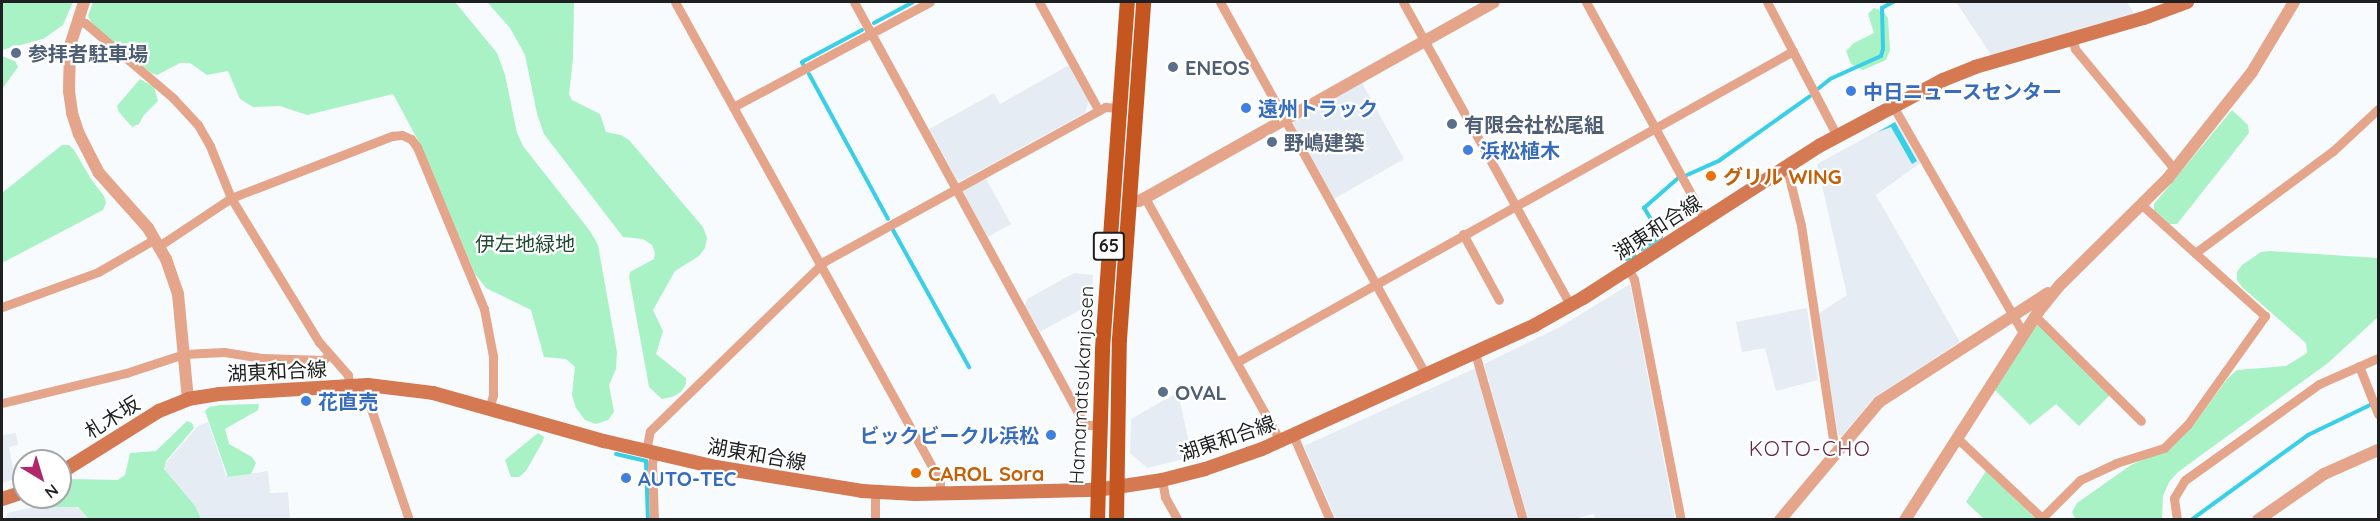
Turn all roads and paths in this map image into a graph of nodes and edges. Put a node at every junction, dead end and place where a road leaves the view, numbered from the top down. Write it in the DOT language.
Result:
graph roads {
  1 [pos="84,2"];
  2 [pos="675,2"];
  3 [pos="854,2"];
  4 [pos="930,2"];
  5 [pos="1039,2"];
  6 [pos="1127,2"];
  7 [pos="1143,2"];
  8 [pos="1220,2"];
  9 [pos="1403,2"];
  10 [pos="1494,2"];
  11 [pos="1586,2"];
  12 [pos="1767,2"];
  13 [pos="2187,2"];
  14 [pos="2294,2"];
  15 [pos="76,20"];
  16 [pos="872,34"];
  17 [pos="2072,39"];
  18 [pos="1425,41"];
  19 [pos="1793,51"];
  20 [pos="1893,106"];
  21 [pos="733,107"];
  22 [pos="1119,108"];
  23 [pos="2379,109"];
  24 [pos="1099,111"];
  25 [pos="1285,119"];
  26 [pos="1655,128"];
  27 [pos="1838,136"];
  28 [pos="1784,168"];
  29 [pos="2175,170"];
  30 [pos="956,188"];
  31 [pos="231,198"];
  32 [pos="1145,198"];
  33 [pos="1129,200"];
  34 [pos="2143,206"];
  35 [pos="1515,207"];
  36 [pos="1705,219"];
  37 [pos="1463,234"];
  38 [pos="157,242"];
  39 [pos="2195,254"];
  40 [pos="820,265"];
  41 [pos="1628,269"];
  42 [pos="2061,284"];
  43 [pos="1377,285"];
  44 [pos="1499,300"];
  45 [pos="1570,305"];
  46 [pos="2,307"];
  47 [pos="2013,315"];
  48 [pos="2035,316"];
  49 [pos="2023,333"];
  50 [pos="1475,353"];
  51 [pos="184,354"];
  52 [pos="329,355"];
  53 [pos="2379,358"];
  54 [pos="1237,362"];
  55 [pos="2359,366"];
  56 [pos="1426,375"];
  57 [pos="368,385"];
  58 [pos="349,386"];
  59 [pos="188,399"];
  60 [pos="2,403"];
  61 [pos="489,409"];
  62 [pos="2379,414"];
  63 [pos="2141,421"];
  64 [pos="1099,425"];
  65 [pos="1293,435"];
  66 [pos="1957,438"];
  67 [pos="1280,441"];
  68 [pos="1841,447"];
  69 [pos="2379,450"];
  70 [pos="650,452"];
  71 [pos="72,465"];
  72 [pos="1162,480"];
  73 [pos="1115,488"];
  74 [pos="1097,490"];
  75 [pos="875,492"];
  76 [pos="940,494"];
  77 [pos="410,519"];
  78 [pos="654,519"];
  79 [pos="875,519"];
  80 [pos="1097,519"];
  81 [pos="1116,519"];
  82 [pos="1178,519"];
  83 [pos="1330,519"];
  84 [pos="1523,519"];
  85 [pos="1681,519"];
  86 [pos="1780,519"];
  87 [pos="1905,519"];
  88 [pos="2177,519"];
  89 [pos="2258,519"];
  1 -- 15 [label="street"];
  2 -- 21 [label="street"];
  3 -- 16 [label="street"];
  4 -- 16 [label="street"];
  5 -- 24 [label="street"];
  6 -- 22 [label="main road, Hamamatsukanjosen / 65"];
  7 -- 33 [label="main road, Hamamatsukanjosen / 65"];
  8 -- 25 [label="street"];
  9 -- 18 [label="street"];
  10 -- 18 [label="street"];
  11 -- 26 [label="street"];
  12 -- 19 [label="street"];
  13 -- 17 [label="main road, 湖東和合線"];
  14 -- 29 [label="street"];
  15 -- 31 [label="street"];
  15 -- 38 [label="street"];
  16 -- 21 [label="street"];
  16 -- 30 [label="street"];
  17 -- 20 [label="main road, 湖東和合線"];
  17 -- 29 [label="street"];
  18 -- 25 [label="street"];
  18 -- 35 [label="street"];
  19 -- 26 [label="street"];
  19 -- 27 [label="street"];
  20 -- 27 [label="main road, 湖東和合線"];
  20 -- 47 [label="street"];
  21 -- 40 [label="street"];
  22 -- 24 [label="street"];
  22 -- 64 [label="main road, Hamamatsukanjosen / 65"];
  23 -- 39 [label="street"];
  24 -- 30 [label="street"];
  25 -- 32 [label="street"];
  25 -- 43 [label="street"];
  26 -- 35 [label="street"];
  26 -- 36 [label="street"];
  27 -- 28 [label="main road, 湖東和合線"];
  28 -- 36 [label="main road, 湖東和合線"];
  28 -- 68 [label="street"];
  29 -- 34 [label="street"];
  30 -- 40 [label="street"];
  30 -- 64 [label="street"];
  31 -- 38 [label="street"];
  31 -- 52 [label="street"];
  31 -- 61 [label="street"];
  32 -- 33 [label="street"];
  32 -- 54 [label="street"];
  33 -- 73 [label="main road, Hamamatsukanjosen / 65"];
  34 -- 39 [label="street"];
  34 -- 42 [label="street"];
  35 -- 37 [label="street"];
  35 -- 45 [label="street"];
  36 -- 41 [label="main road, 湖東和合線"];
  37 -- 43 [label="street"];
  37 -- 44 [label="street"];
  38 -- 46 [label="street"];
  38 -- 51 [label="street"];
  39 -- 66 [label="street"];
  40 -- 70 [label="street"];
  40 -- 76 [label="street"];
  41 -- 45 [label="main road, 湖東和合線"];
  41 -- 85 [label="street"];
  42 -- 47 [label="street"];
  42 -- 48 [label="street"];
  43 -- 54 [label="street"];
  43 -- 56 [label="street"];
  45 -- 50 [label="main road, 湖東和合線"];
  47 -- 49 [label="street"];
  47 -- 68 [label="street"];
  48 -- 49 [label="street"];
  48 -- 63 [label="street"];
  49 -- 66 [label="street"];
  50 -- 56 [label="main road, 湖東和合線"];
  50 -- 84 [label="street"];
  51 -- 52 [label="street"];
  51 -- 59 [label="street"];
  51 -- 60 [label="street"];
  52 -- 58 [label="street"];
  53 -- 55 [label="street"];
  54 -- 67 [label="street"];
  55 -- 62 [label="street"];
  55 -- 88 [label="street"];
  56 -- 65 [label="main road, 湖東和合線"];
  57 -- 58 [label="main road, 湖東和合線"];
  57 -- 61 [label="main road, 湖東和合線"];
  57 -- 77 [label="street"];
  58 -- 59 [label="main road, 湖東和合線"];
  59 -- 71 [label="main road, 札木坂"];
  61 -- 70 [label="main road, 湖東和合線"];
  64 -- 74 [label="main road, Hamamatsukanjosen / 65"];
  65 -- 67 [label="main road, 湖東和合線"];
  65 -- 83 [label="street"];
  66 -- 87 [label="street"];
  67 -- 72 [label="main road, 湖東和合線"];
  68 -- 86 [label="street"];
  69 -- 89 [label="street"];
  70 -- 75 [label="main road, 湖東和合線"];
  70 -- 78 [label="street"];
  72 -- 73 [label="main road, 湖東和合線"];
  72 -- 82 [label="street"];
  73 -- 74 [label="main road, 湖東和合線"];
  73 -- 81 [label="main road, Hamamatsukanjosen / 65"];
  74 -- 76 [label="main road, 湖東和合線"];
  74 -- 80 [label="main road, Hamamatsukanjosen / 65"];
  75 -- 76 [label="main road, 湖東和合線"];
  75 -- 79 [label="street"];
}
